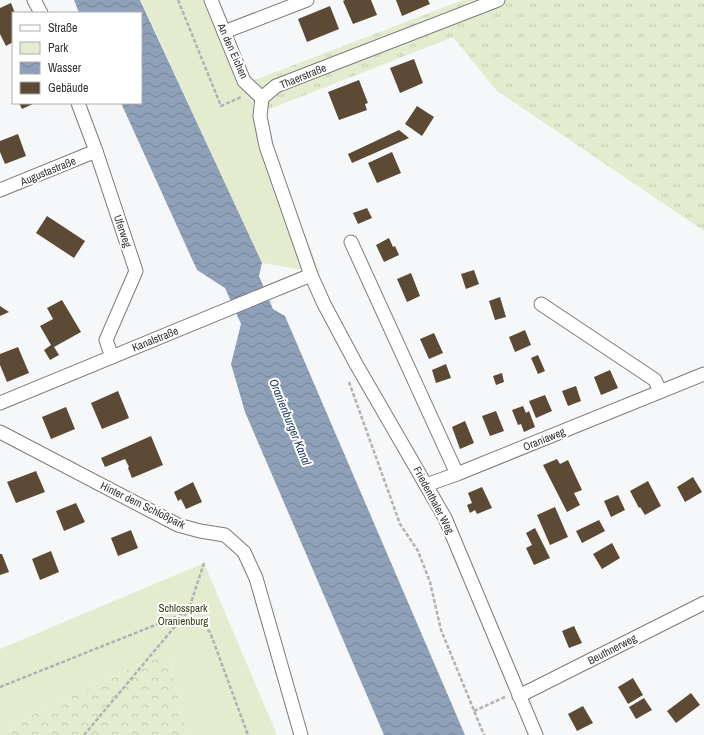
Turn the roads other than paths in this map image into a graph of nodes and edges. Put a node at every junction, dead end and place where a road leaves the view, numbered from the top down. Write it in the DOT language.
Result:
graph roads {
  1 [pos="34,0"];
  2 [pos="211,0"];
  3 [pos="307,0"];
  4 [pos="498,0"];
  5 [pos="40,12"];
  6 [pos="224,32"];
  7 [pos="262,98"];
  8 [pos="78,104"];
  9 [pos="96,151"];
  10 [pos="0,190"];
  11 [pos="351,242"];
  12 [pos="311,275"];
  13 [pos="541,304"];
  14 [pos="112,357"];
  15 [pos="704,374"];
  16 [pos="660,391"];
  17 [pos="0,403"];
  18 [pos="0,432"];
  19 [pos="457,474"];
  20 [pos="426,484"];
  21 [pos="704,603"];
  22 [pos="519,696"];
  23 [pos="301,735"];
  24 [pos="536,735"];
  1 -- 5 [label="street"];
  2 -- 6 [label="street, An den Eichen"];
  3 -- 6 [label="street"];
  4 -- 7 [label="street, Thaerstraße"];
  6 -- 7 [label="street, An den Eichen"];
  7 -- 12 [label="street"];
  8 -- 9 [label="street, Uferweg"];
  9 -- 10 [label="street, Augustastraße"];
  9 -- 14 [label="street, Uferweg"];
  11 -- 19 [label="street"];
  12 -- 14 [label="street, Kanalstraße"];
  12 -- 20 [label="street, Friedenthaler Weg"];
  13 -- 16 [label="street"];
  14 -- 17 [label="street, Kanalstraße"];
  15 -- 16 [label="street, Oraniaweg"];
  16 -- 19 [label="street, Oraniaweg"];
  18 -- 23 [label="street, Hinter dem Schloßpark"];
  19 -- 20 [label="street, Oraniaweg"];
  20 -- 22 [label="street, Friedenthaler Weg"];
  21 -- 22 [label="street, Beuthnerweg"];
  22 -- 24 [label="street, Friedenthaler Weg"];
}
